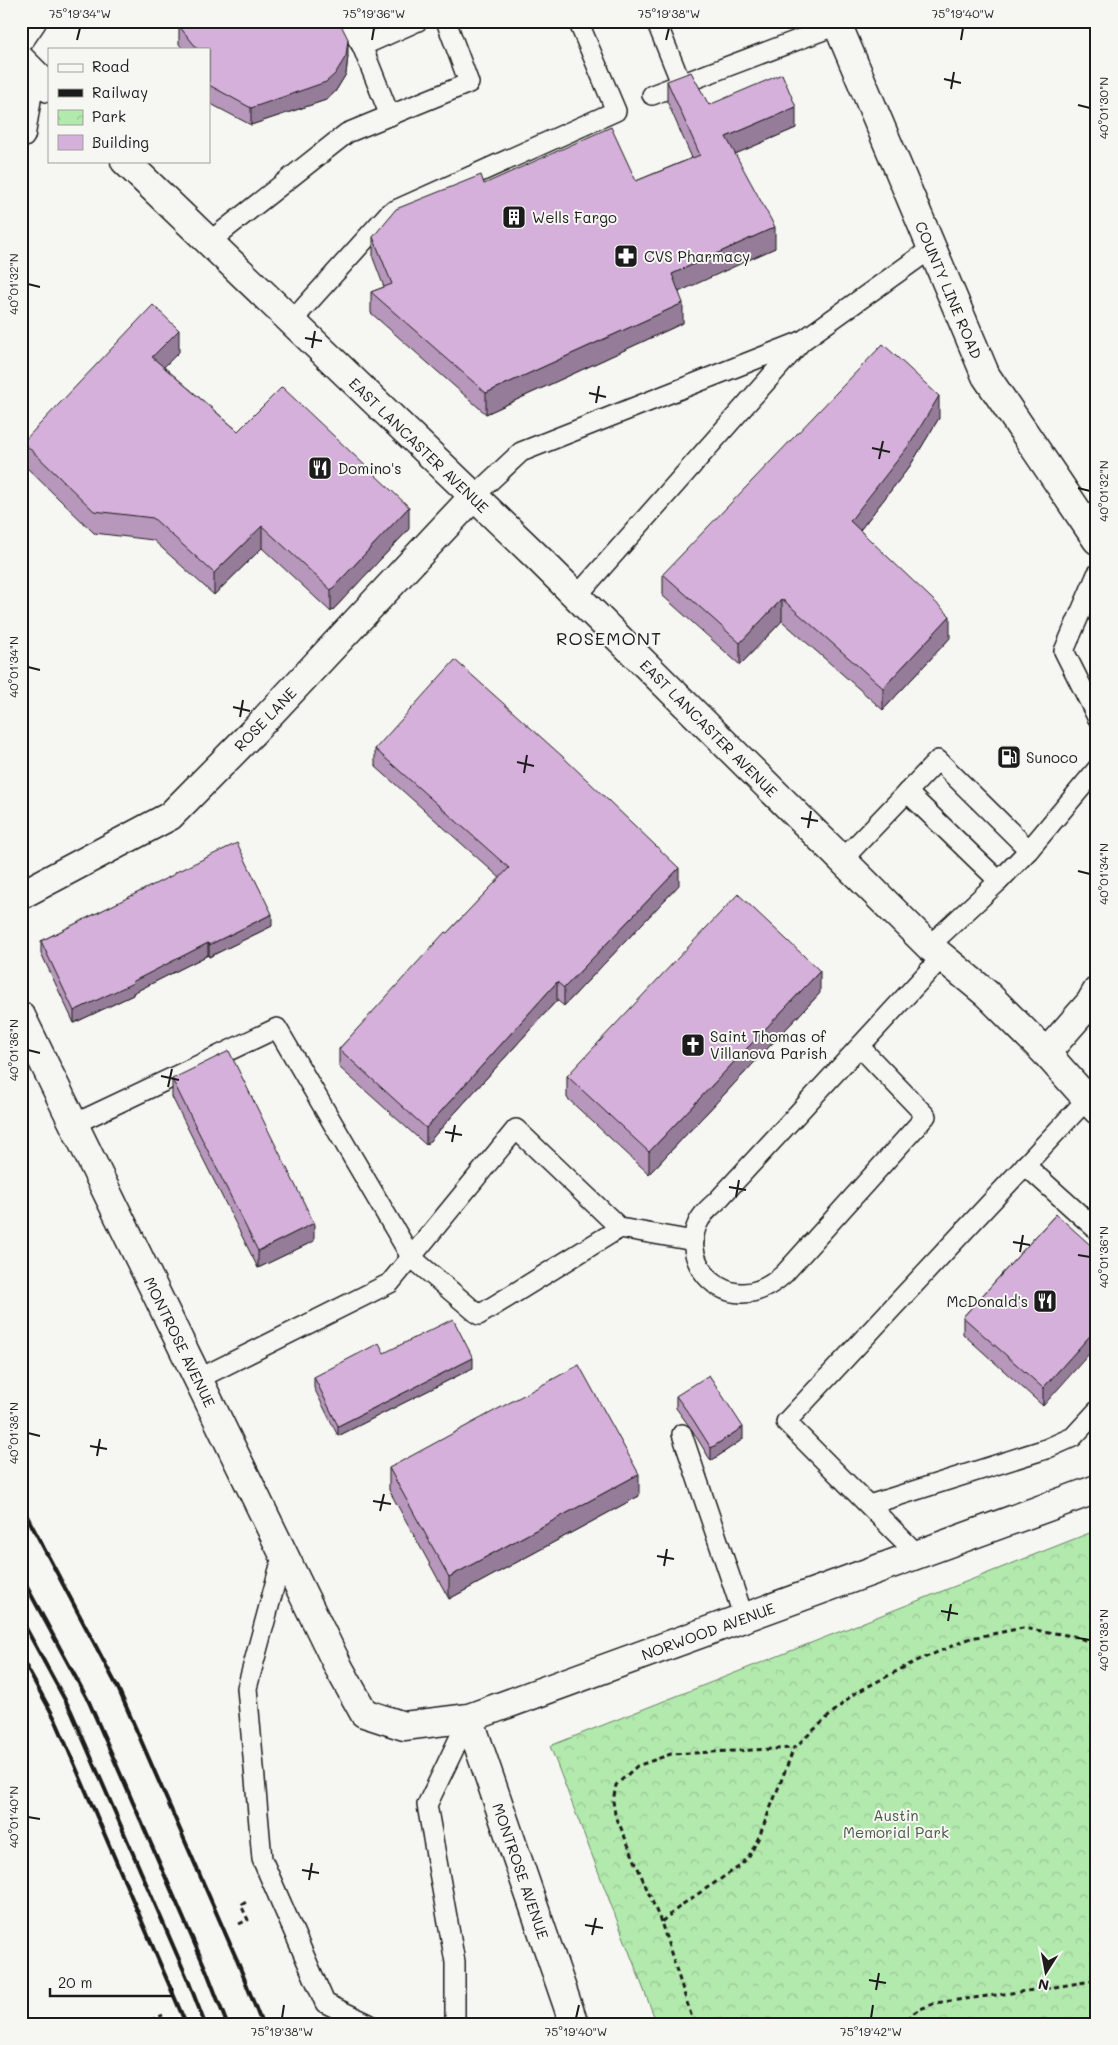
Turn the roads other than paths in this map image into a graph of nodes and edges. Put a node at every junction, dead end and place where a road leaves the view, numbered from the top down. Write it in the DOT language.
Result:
graph roads {
  1 [pos="32,21"];
  2 [pos="346,21"];
  3 [pos="364,21"];
  4 [pos="418,21"];
  5 [pos="446,21"];
  6 [pos="578,21"];
  7 [pos="656,21"];
  8 [pos="837,23"];
  9 [pos="21,37"];
  10 [pos="362,46"];
  11 [pos="21,60"];
  12 [pos="21,80"];
  13 [pos="681,83"];
  14 [pos="48,87"];
  15 [pos="652,95"];
  16 [pos="390,116"];
  17 [pos="21,134"];
  18 [pos="125,162"];
  19 [pos="209,242"];
  20 [pos="932,248"];
  21 [pos="291,322"];
  22 [pos="802,341"];
  23 [pos="473,497"];
  24 [pos="1097,540"];
  25 [pos="1097,574"];
  26 [pos="576,596"];
  27 [pos="1097,717"];
  28 [pos="1097,769"];
  29 [pos="907,792"];
  30 [pos="1029,850"];
  31 [pos="842,860"];
  32 [pos="999,882"];
  33 [pos="21,895"];
  34 [pos="936,951"];
  35 [pos="1097,991"];
  36 [pos="21,1016"];
  37 [pos="860,1047"];
  38 [pos="1046,1053"];
  39 [pos="1092,1104"];
  40 [pos="74,1124"];
  41 [pos="1025,1165"];
  42 [pos="620,1228"];
  43 [pos="1097,1230"];
  44 [pos="694,1241"];
  45 [pos="411,1257"];
  46 [pos="198,1379"];
  47 [pos="1097,1410"];
  48 [pos="682,1434"];
  49 [pos="1097,1489"];
  50 [pos="868,1505"];
  51 [pos="283,1554"];
  52 [pos="918,1555"];
  53 [pos="744,1618"];
  54 [pos="339,1668"];
  55 [pos="469,1718"];
  56 [pos="369,2024"];
  57 [pos="455,2024"];
  58 [pos="574,2024"];
  1 -- 9 [label="main road"];
  2 -- 10 [label="lane"];
  3 -- 10 [label="lane"];
  4 -- 10 [label="lane"];
  5 -- 16 [label="lane"];
  6 -- 21 [label="lane"];
  7 -- 13 [label="lane"];
  8 -- 13 [label="lane"];
  8 -- 20 [label="main road, COUNTY LINE ROAD"];
  10 -- 16 [label="lane"];
  11 -- 14 [label="main road"];
  12 -- 17 [label="main road"];
  13 -- 15 [label="lane"];
  16 -- 19 [label="lane"];
  18 -- 19 [label="main road, EAST LANCASTER AVENUE"];
  19 -- 21 [label="main road, EAST LANCASTER AVENUE"];
  20 -- 22 [label="lane"];
  20 -- 24 [label="main road, COUNTY LINE ROAD"];
  21 -- 23 [label="main road, EAST LANCASTER AVENUE"];
  22 -- 23 [label="lane"];
  22 -- 26 [label="lane"];
  23 -- 26 [label="main road, EAST LANCASTER AVENUE"];
  23 -- 33 [label="main road, ROSE LANE"];
  25 -- 27 [label="lane"];
  26 -- 31 [label="main road, EAST LANCASTER AVENUE"];
  28 -- 30 [label="lane"];
  29 -- 30 [label="lane"];
  29 -- 31 [label="lane"];
  29 -- 32 [label="lane"];
  30 -- 32 [label="lane"];
  31 -- 34 [label="main road, EAST LANCASTER AVENUE"];
  32 -- 34 [label="lane"];
  34 -- 37 [label="lane"];
  34 -- 38 [label="main road, EAST LANCASTER AVENUE"];
  35 -- 38 [label="main road"];
  36 -- 40 [label="main road, MONTROSE AVENUE"];
  37 -- 44 [label="lane"];
  37 -- 44 [label="lane"];
  38 -- 39 [label="main road, EAST LANCASTER AVENUE"];
  39 -- 41 [label="lane"];
  40 -- 45 [label="lane"];
  40 -- 46 [label="main road, MONTROSE AVENUE"];
  41 -- 43 [label="lane"];
  41 -- 50 [label="lane"];
  42 -- 44 [label="lane"];
  42 -- 45 [label="lane"];
  42 -- 45 [label="lane"];
  45 -- 46 [label="lane"];
  46 -- 51 [label="main road, MONTROSE AVENUE"];
  47 -- 50 [label="lane"];
  48 -- 53 [label="lane"];
  49 -- 52 [label="main road, NORWOOD AVENUE"];
  50 -- 52 [label="lane"];
  51 -- 54 [label="main road, MONTROSE AVENUE"];
  51 -- 56 [label="lane"];
  52 -- 53 [label="main road, NORWOOD AVENUE"];
  53 -- 55 [label="main road, NORWOOD AVENUE"];
  54 -- 55 [label="main road, NORWOOD AVENUE"];
  55 -- 57 [label="lane"];
  55 -- 58 [label="main road, MONTROSE AVENUE"];
}
